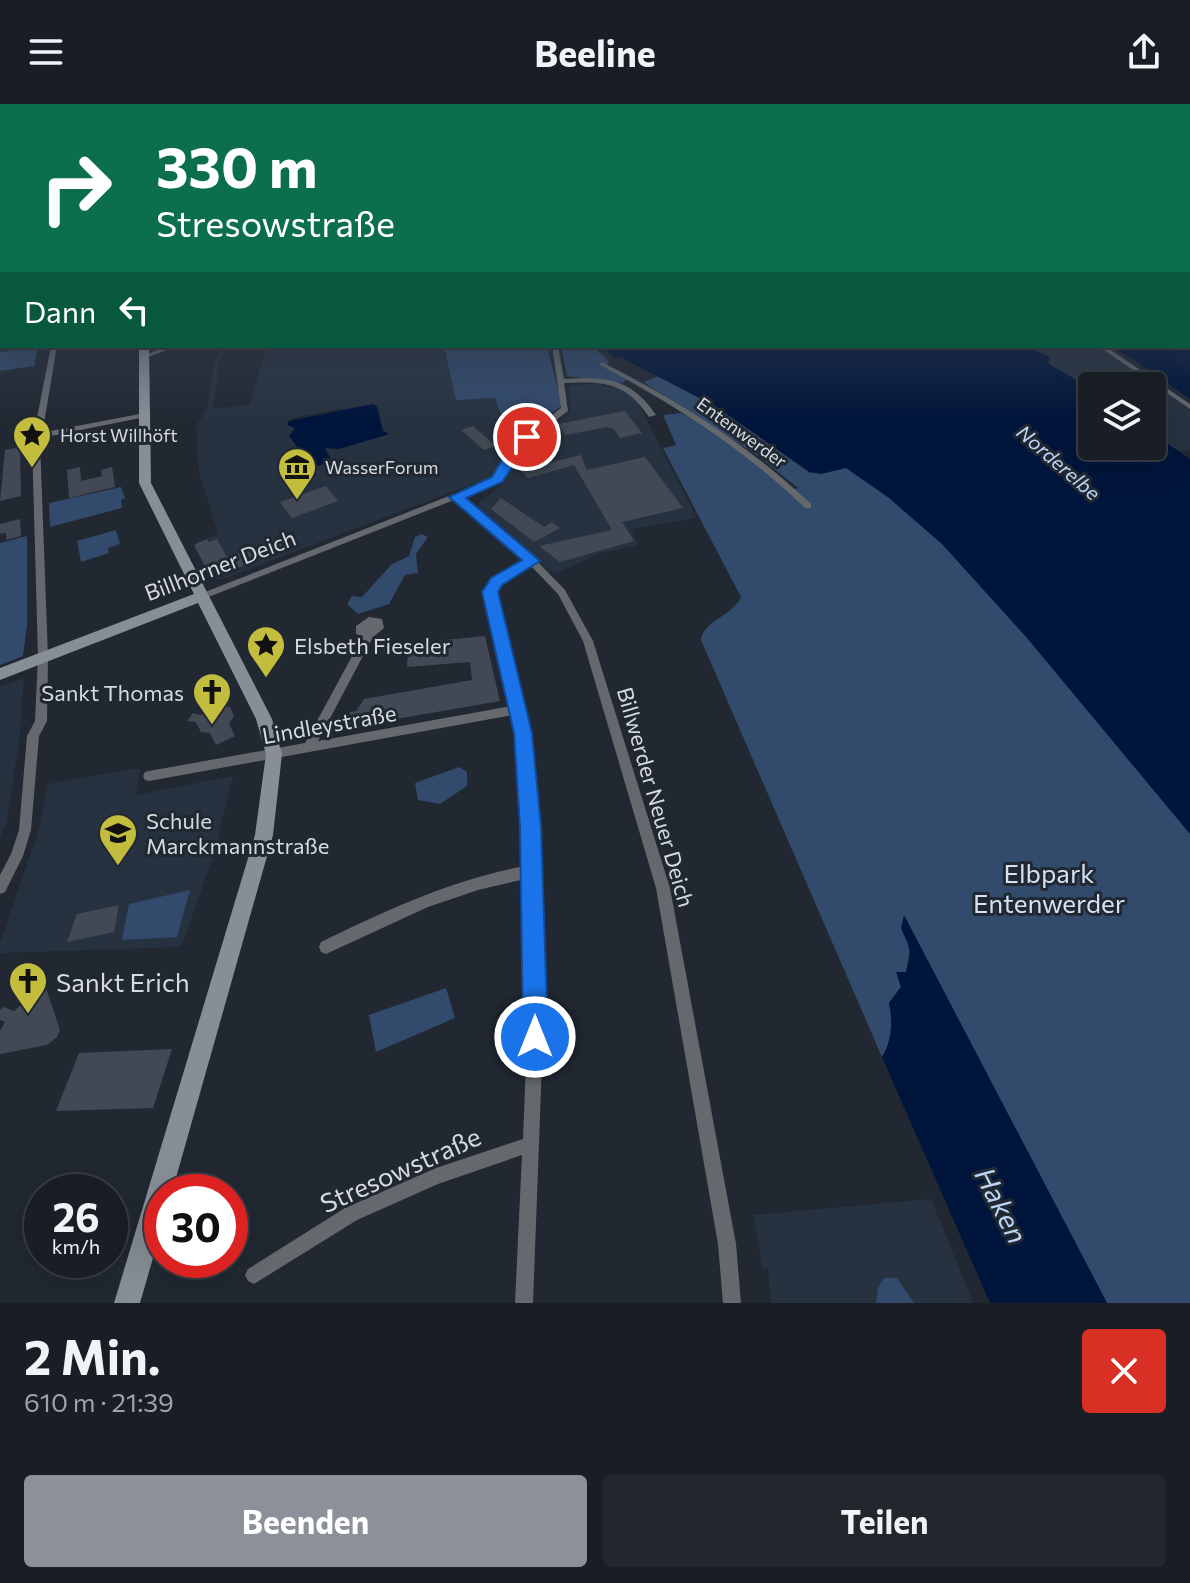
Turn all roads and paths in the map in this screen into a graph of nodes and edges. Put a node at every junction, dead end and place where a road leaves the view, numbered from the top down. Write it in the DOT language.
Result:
graph roads {
  1 [pos="54,348"];
  2 [pos="555,348"];
  3 [pos="1104,348"];
  4 [pos="144,352"];
  5 [pos="602,364"];
  6 [pos="562,381"];
  7 [pos="652,391"];
  8 [pos="637,393"];
  9 [pos="1190,407"];
  10 [pos="145,415"];
  11 [pos="652,415"];
  12 [pos="43,435"];
  13 [pos="456,497"];
  14 [pos="808,506"];
  15 [pos="532,561"];
  16 [pos="203,596"];
  17 [pos="369,634"];
  18 [pos="43,657"];
  19 [pos="0,674"];
  20 [pos="515,710"];
  21 [pos="308,748"];
  22 [pos="274,754"];
  23 [pos="149,776"];
  24 [pos="532,871"];
  25 [pos="0,888"];
  26 [pos="326,947"];
  27 [pos="531,1144"];
  28 [pos="254,1275"];
  29 [pos="127,1303"];
  30 [pos="524,1303"];
  31 [pos="732,1303"];
  1 -- 12 [label="street"];
  2 -- 6 [label="street"];
  3 -- 9 [label="street"];
  4 -- 10 [label="street"];
  5 -- 7 [label="street, Entenwerder"];
  6 -- 8 [label="street"];
  6 -- 13 [label="street, Billhorner Deich"];
  7 -- 8 [label="street"];
  7 -- 14 [label="street, Entenwerder"];
  8 -- 11 [label="street"];
  10 -- 12 [label="street"];
  10 -- 16 [label="street"];
  12 -- 18 [label="street"];
  13 -- 15 [label="street, Billwerder Neuer Deich"];
  13 -- 16 [label="street, Billhorner Deich"];
  15 -- 20 [label="street"];
  15 -- 31 [label="street, Billwerder Neuer Deich"];
  16 -- 18 [label="street, Billhorner Deich"];
  16 -- 22 [label="street"];
  17 -- 21 [label="street"];
  18 -- 19 [label="street, Billhorner Deich"];
  18 -- 25 [label="street"];
  20 -- 21 [label="street, Lindleystraße"];
  20 -- 24 [label="street"];
  21 -- 22 [label="street, Lindleystraße"];
  22 -- 23 [label="street, Lindleystraße"];
  22 -- 29 [label="street"];
  24 -- 26 [label="street"];
  24 -- 27 [label="street"];
  27 -- 28 [label="street, Stresowstraße"];
  27 -- 30 [label="street"];
}
